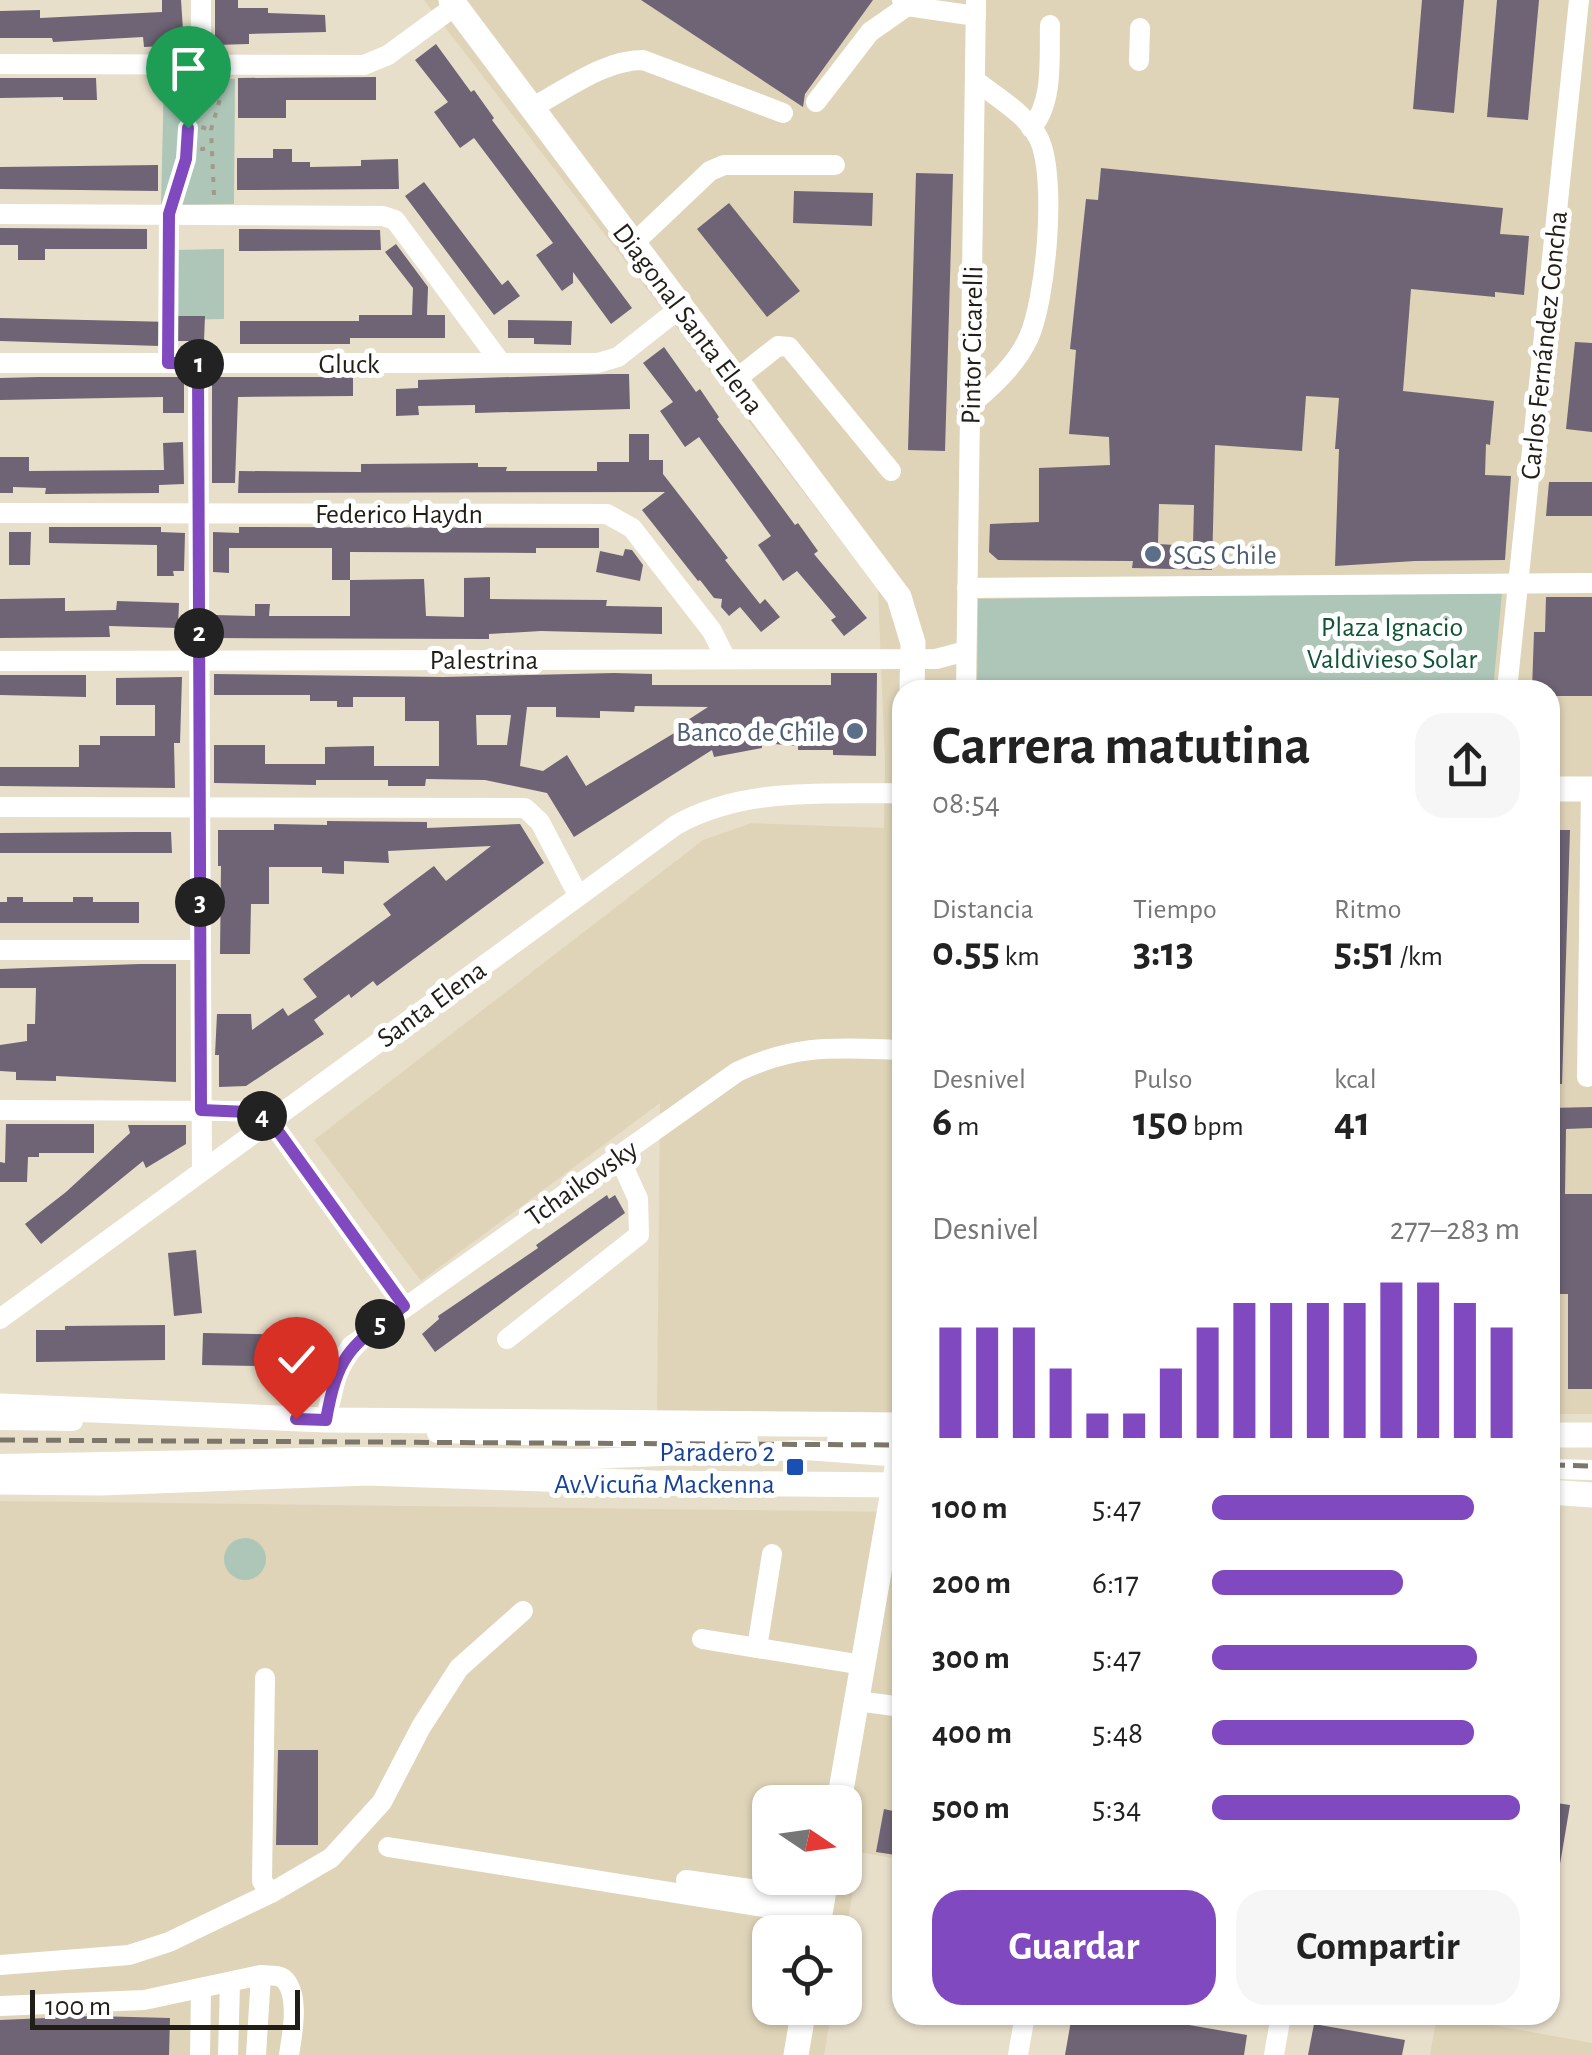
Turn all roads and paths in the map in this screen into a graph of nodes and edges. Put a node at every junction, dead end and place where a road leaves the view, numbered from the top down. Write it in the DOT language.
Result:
graph roads {
  1 [pos="201,0"];
  2 [pos="1579,0"];
  3 [pos="453,3"];
  4 [pos="904,3"];
  5 [pos="976,8"];
  6 [pos="1050,25"];
  7 [pos="1140,28"];
  8 [pos="1139,61"];
  9 [pos="0,64"];
  10 [pos="201,65"];
  11 [pos="178,80"];
  12 [pos="974,80"];
  13 [pos="223,86"];
  14 [pos="816,102"];
  15 [pos="532,108"];
  16 [pos="783,113"];
  17 [pos="188,128"];
  18 [pos="1031,128"];
  19 [pos="210,130"];
  20 [pos="188,144"];
  21 [pos="210,148"];
  22 [pos="835,165"];
  23 [pos="214,201"];
  24 [pos="0,214"];
  25 [pos="169,214"];
  26 [pos="632,244"];
  27 [pos="680,308"];
  28 [pos="0,363"];
  29 [pos="168,363"];
  30 [pos="198,363"];
  31 [pos="501,363"];
  32 [pos="735,380"];
  33 [pos="970,404"];
  34 [pos="890,471"];
  35 [pos="0,513"];
  36 [pos="199,513"];
  37 [pos="1518,582"];
  38 [pos="1592,583"];
  39 [pos="966,588"];
  40 [pos="913,651"];
  41 [pos="966,651"];
  42 [pos="726,659"];
  43 [pos="200,660"];
  44 [pos="0,661"];
  45 [pos="912,680"];
  46 [pos="966,680"];
  47 [pos="1508,680"];
  48 [pos="1592,788"];
  49 [pos="1560,789"];
  50 [pos="892,793"];
  51 [pos="0,807"];
  52 [pos="200,808"];
  53 [pos="578,895"];
  54 [pos="0,950"];
  55 [pos="200,950"];
  56 [pos="892,1050"];
  57 [pos="1587,1077"];
  58 [pos="0,1110"];
  59 [pos="201,1110"];
  60 [pos="270,1120"];
  61 [pos="618,1156"];
  62 [pos="202,1171"];
  63 [pos="404,1306"];
  64 [pos="0,1319"];
  65 [pos="507,1339"];
  66 [pos="0,1406"];
  67 [pos="0,1420"];
  68 [pos="326,1420"];
  69 [pos="892,1425"];
  70 [pos="1560,1435"];
  71 [pos="1592,1436"];
  72 [pos="1560,1445"];
  73 [pos="1592,1446"];
  74 [pos="892,1447"];
  75 [pos="892,1447"];
  76 [pos="0,1464"];
  77 [pos="1560,1469"];
  78 [pos="1592,1470"];
  79 [pos="0,1482"];
  80 [pos="892,1485"];
  81 [pos="1560,1492"];
  82 [pos="1592,1494"];
  83 [pos="892,1516"];
  84 [pos="772,1554"];
  85 [pos="522,1611"];
  86 [pos="702,1639"];
  87 [pos="757,1648"];
  88 [pos="863,1665"];
  89 [pos="265,1678"];
  90 [pos="857,1701"];
  91 [pos="892,1706"];
  92 [pos="842,1785"];
  93 [pos="388,1847"];
  94 [pos="686,1880"];
  95 [pos="271,1892"];
  96 [pos="821,1906"];
  97 [pos="0,1964"];
  98 [pos="261,1976"];
  99 [pos="230,1984"];
  100 [pos="202,1990"];
  101 [pos="0,2006"];
  102 [pos="801,2025"];
  103 [pos="1023,2025"];
  104 [pos="1279,2025"];
  105 [pos="200,2055"];
  106 [pos="228,2055"];
  107 [pos="256,2055"];
  108 [pos="289,2055"];
  109 [pos="796,2055"];
  110 [pos="1018,2055"];
  111 [pos="1274,2055"];
  1 -- 10 [label="street"];
  2 -- 37 [label="street, Carlos Fernández Concha"];
  3 -- 10 [label="street"];
  3 -- 15 [label="main road, Diagonal Santa Elena"];
  4 -- 5 [label="street"];
  4 -- 14 [label="street"];
  5 -- 12 [label="street, Pintor Cicarelli"];
  6 -- 18 [label="street"];
  7 -- 8 [label="street"];
  9 -- 10 [label="street"];
  11 -- 17 [label="path"];
  12 -- 18 [label="street"];
  12 -- 33 [label="street, Pintor Cicarelli"];
  13 -- 19 [label="path"];
  15 -- 16 [label="street"];
  15 -- 26 [label="main road, Diagonal Santa Elena"];
  17 -- 19 [label="path"];
  17 -- 20 [label="path"];
  18 -- 33 [label="street"];
  19 -- 21 [label="path"];
  20 -- 21 [label="path"];
  20 -- 25 [label="path"];
  21 -- 23 [label="path"];
  22 -- 26 [label="street"];
  24 -- 25 [label="street"];
  25 -- 29 [label="path"];
  25 -- 31 [label="street"];
  26 -- 27 [label="main road, Diagonal Santa Elena"];
  27 -- 31 [label="street, Gluck"];
  27 -- 32 [label="main road, Diagonal Santa Elena"];
  28 -- 29 [label="street, Gluck"];
  29 -- 30 [label="street, Gluck"];
  30 -- 31 [label="street, Gluck"];
  30 -- 36 [label="street"];
  32 -- 34 [label="street"];
  32 -- 40 [label="main road, Diagonal Santa Elena"];
  33 -- 39 [label="street, Pintor Cicarelli"];
  35 -- 36 [label="street, Federico Haydn"];
  36 -- 42 [label="street, Federico Haydn"];
  36 -- 43 [label="street"];
  37 -- 38 [label="street"];
  37 -- 39 [label="street"];
  37 -- 47 [label="street, Carlos Fernández Concha"];
  39 -- 41 [label="street, Pintor Cicarelli"];
  40 -- 41 [label="street, Palestrina"];
  40 -- 42 [label="street, Palestrina"];
  40 -- 45 [label="main road, Diagonal Santa Elena"];
  41 -- 46 [label="street, Pintor Cicarelli"];
  42 -- 43 [label="street, Palestrina"];
  43 -- 44 [label="street, Palestrina"];
  43 -- 52 [label="street"];
  48 -- 49 [label="main road"];
  48 -- 57 [label="street"];
  50 -- 53 [label="street, Santa Elena"];
  51 -- 52 [label="street"];
  52 -- 53 [label="street"];
  52 -- 55 [label="street"];
  53 -- 60 [label="street, Santa Elena"];
  54 -- 55 [label="street"];
  55 -- 59 [label="street"];
  56 -- 61 [label="street, Tchaikovsky"];
  58 -- 59 [label="street"];
  59 -- 60 [label="street"];
  59 -- 62 [label="street"];
  60 -- 62 [label="street, Santa Elena"];
  60 -- 63 [label="street"];
  61 -- 63 [label="street, Tchaikovsky"];
  61 -- 65 [label="street"];
  62 -- 64 [label="street, Santa Elena"];
  63 -- 68 [label="street, Tchaikovsky"];
  66 -- 68 [label="main road"];
  67 -- 74 [label="street"];
  68 -- 69 [label="main road"];
  70 -- 71 [label="main road"];
  72 -- 73 [label="street"];
  75 -- 76 [label="street"];
  77 -- 78 [label="street"];
  79 -- 80 [label="main road"];
  81 -- 82 [label="main road"];
  83 -- 88 [label="main road"];
  84 -- 87 [label="street"];
  85 -- 95 [label="street"];
  86 -- 87 [label="street"];
  87 -- 88 [label="street"];
  88 -- 90 [label="main road"];
  89 -- 95 [label="street"];
  90 -- 91 [label="street"];
  90 -- 92 [label="main road"];
  93 -- 96 [label="street"];
  94 -- 96 [label="street"];
  95 -- 97 [label="street"];
  98 -- 99 [label="street"];
  98 -- 107 [label="street"];
  98 -- 108 [label="street"];
  99 -- 100 [label="street"];
  99 -- 106 [label="street"];
  100 -- 101 [label="street"];
  100 -- 105 [label="street"];
  102 -- 109 [label="main road"];
  103 -- 110 [label="street"];
  104 -- 111 [label="street"];
}
